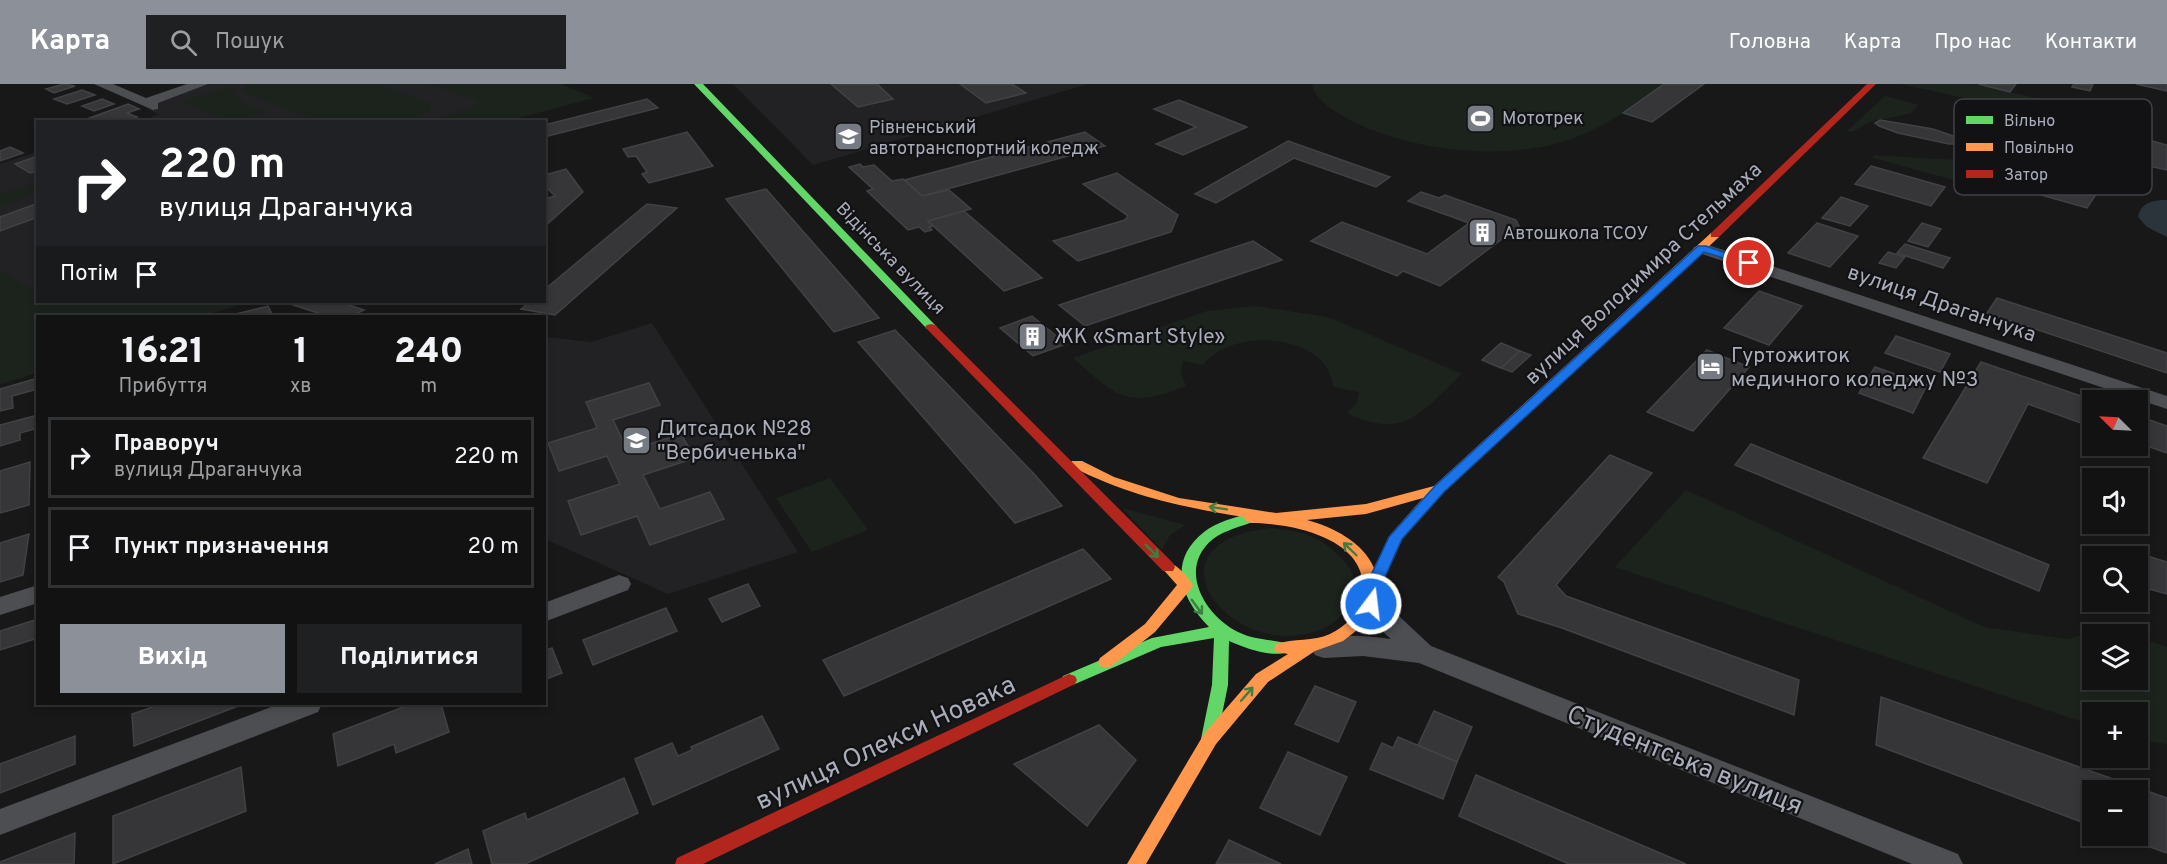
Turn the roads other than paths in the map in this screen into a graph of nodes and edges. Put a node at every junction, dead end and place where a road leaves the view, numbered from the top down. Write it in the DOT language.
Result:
graph roads {
  1 [pos="101,84"];
  2 [pos="201,84"];
  3 [pos="698,84"];
  4 [pos="1872,84"];
  5 [pos="1702,248"];
  6 [pos="2167,404"];
  7 [pos="1059,455"];
  8 [pos="1439,489"];
  9 [pos="1276,518"];
  10 [pos="619,584"];
  11 [pos="1186,585"];
  12 [pos="1372,588"];
  13 [pos="36,595"];
  14 [pos="0,606"];
  15 [pos="546,612"];
  16 [pos="1222,631"];
  17 [pos="1309,648"];
  18 [pos="1422,653"];
  19 [pos="1106,662"];
  20 [pos="305,705"];
  21 [pos="1210,739"];
  22 [pos="0,822"];
  23 [pos="684,864"];
  24 [pos="1136,864"];
  25 [pos="1947,864"];
  1 -- 2 [label="street"];
  3 -- 7 [label="main road, Відінська вулиця"];
  4 -- 5 [label="main road, вулиця Володимира Стельмаха"];
  5 -- 6 [label="street, вулиця Драганчука"];
  5 -- 8 [label="main road, вулиця Володимира Стельмаха"];
  9 -- 7 [label="main road, Відінська вулиця, one-way"];
  7 -- 11 [label="main road, Відінська вулиця, one-way"];
  8 -- 9 [label="main road, вулиця Володимира Стельмаха"];
  8 -- 12 [label="main road, вулиця Володимира Стельмаха"];
  9 -- 11 [label="main road"];
  12 -- 9 [label="main road, one-way"];
  10 -- 15 [label="street"];
  11 -- 16 [label="main road, one-way"];
  11 -- 19 [label="main road, вулиця Олекси Новака"];
  12 -- 17 [label="main road"];
  12 -- 18 [label="street"];
  13 -- 14 [label="street"];
  16 -- 17 [label="main road"];
  16 -- 19 [label="main road, вулиця Олекси Новака"];
  16 -- 21 [label="main road"];
  17 -- 18 [label="street"];
  21 -- 17 [label="main road, one-way"];
  18 -- 25 [label="street, Студентська вулиця"];
  19 -- 23 [label="main road, вулиця Олекси Новака"];
  20 -- 22 [label="street"];
  21 -- 24 [label="main road"];
}
